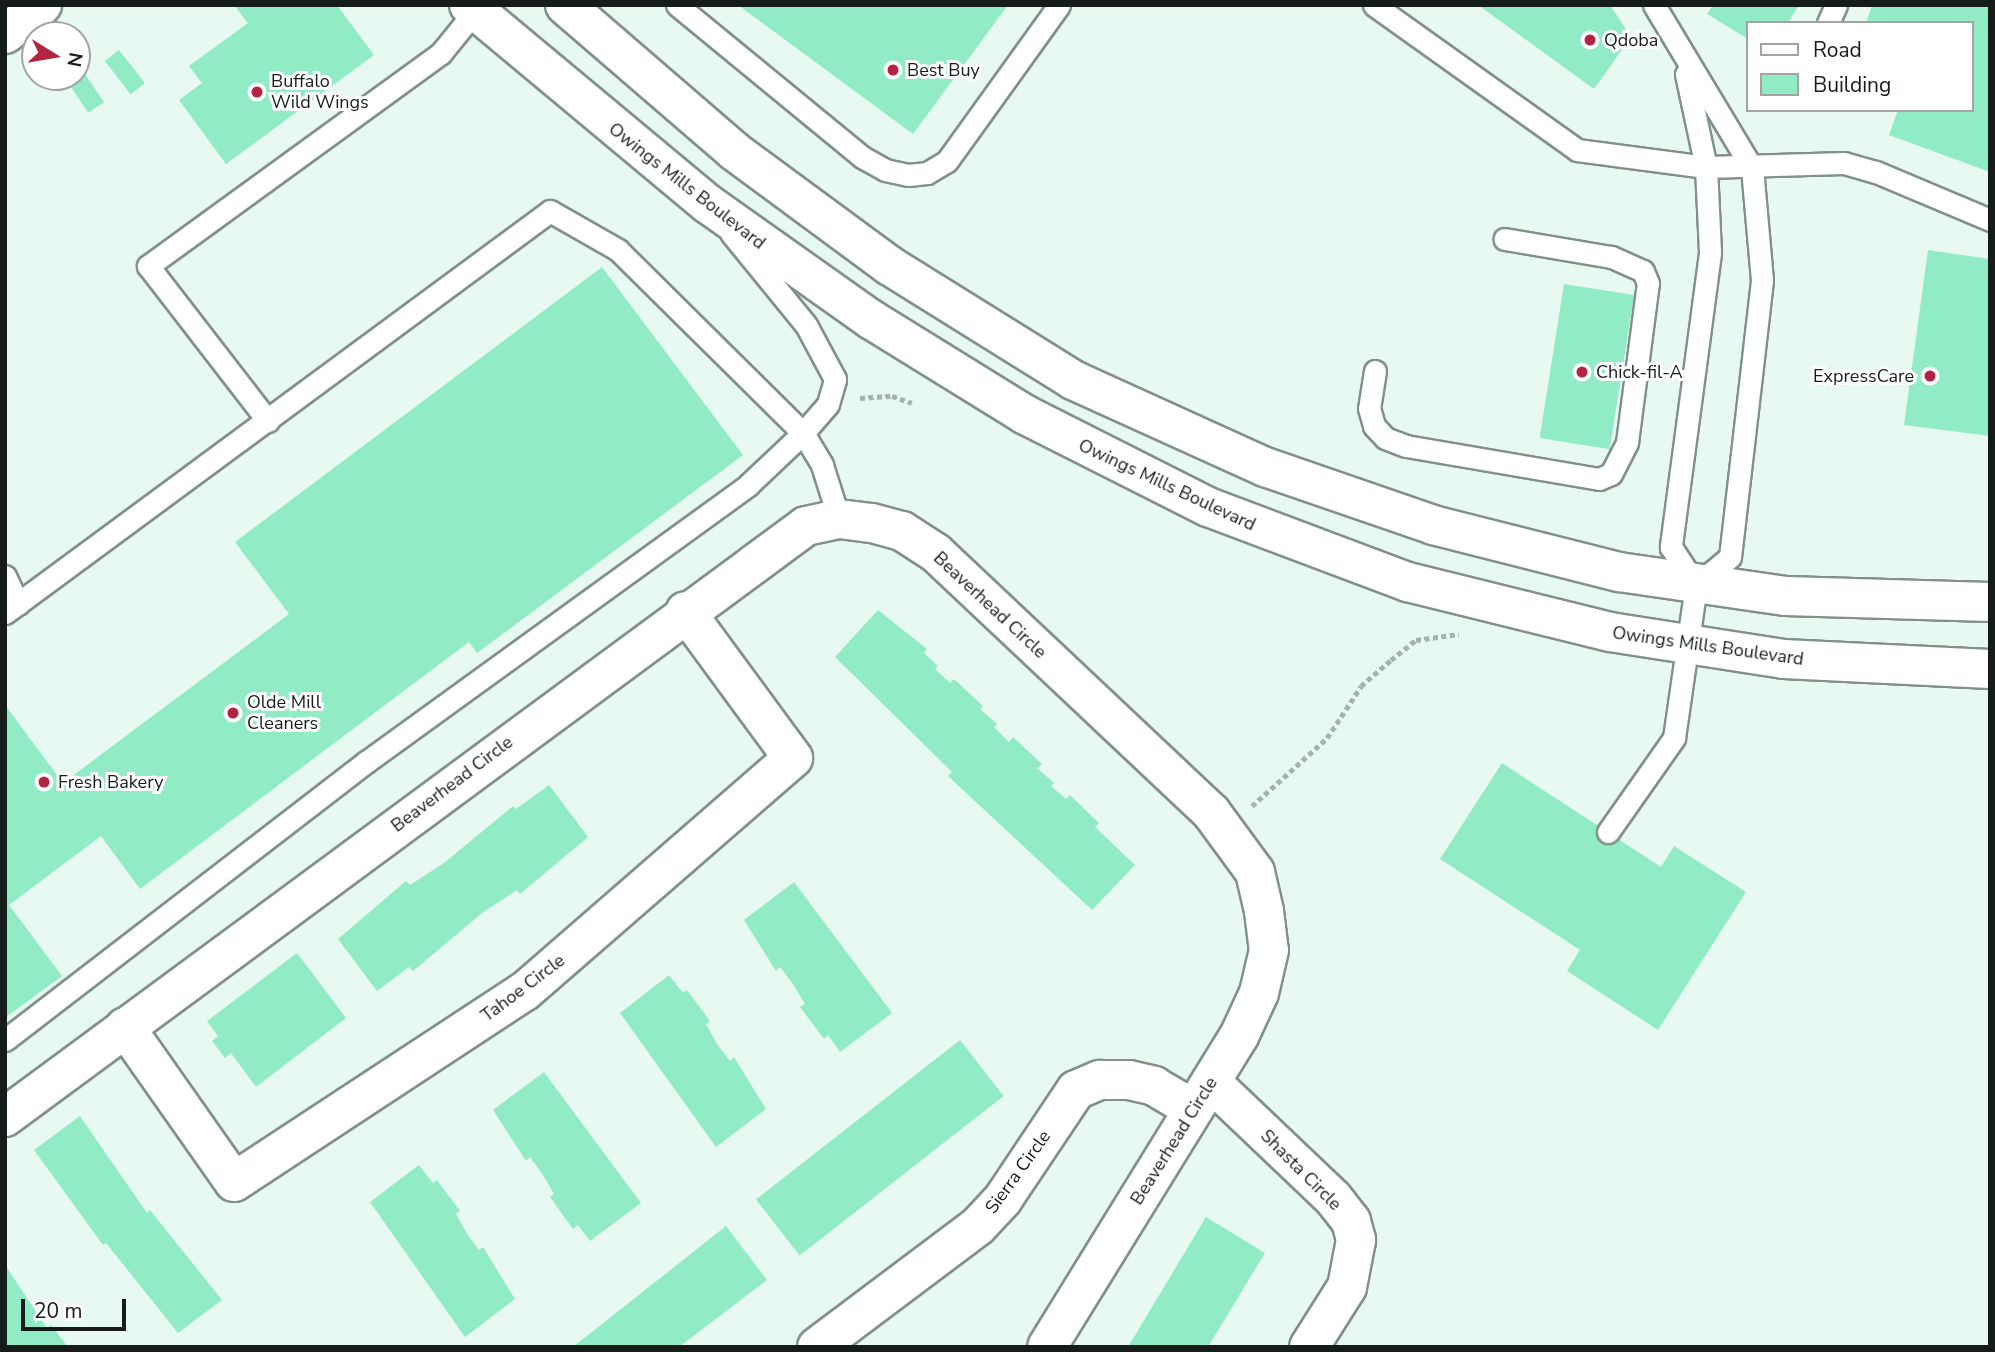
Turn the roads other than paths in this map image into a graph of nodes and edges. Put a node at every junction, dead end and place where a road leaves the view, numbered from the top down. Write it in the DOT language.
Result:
graph roads {
  1 [pos="42,5"];
  2 [pos="565,5"];
  3 [pos="677,5"];
  4 [pos="1059,5"];
  5 [pos="1374,5"];
  6 [pos="1654,5"];
  7 [pos="1836,5"];
  8 [pos="475,7"];
  9 [pos="1829,21"];
  10 [pos="5,34"];
  11 [pos="1679,45"];
  12 [pos="1706,167"];
  13 [pos="1752,168"];
  14 [pos="708,204"];
  15 [pos="1990,220"];
  16 [pos="1506,239"];
  17 [pos="1375,371"];
  18 [pos="268,421"];
  19 [pos="803,433"];
  20 [pos="839,519"];
  21 [pos="5,576"];
  22 [pos="1696,584"];
  23 [pos="1990,602"];
  24 [pos="10,603"];
  25 [pos="685,611"];
  26 [pos="1688,646"];
  27 [pos="1990,669"];
  28 [pos="1608,832"];
  29 [pos="125,1027"];
  30 [pos="5,1040"];
  31 [pos="1202,1096"];
  32 [pos="5,1117"];
  33 [pos="817,1347"];
  34 [pos="1046,1347"];
  35 [pos="1309,1347"];
  1 -- 10 [label="street"];
  2 -- 22 [label="street"];
  3 -- 4 [label="lane"];
  5 -- 12 [label="lane"];
  6 -- 11 [label="lane"];
  7 -- 9 [label="lane"];
  8 -- 14 [label="street, Owings Mills Boulevard"];
  8 -- 18 [label="lane"];
  11 -- 12 [label="lane"];
  11 -- 13 [label="lane"];
  12 -- 13 [label="lane"];
  12 -- 22 [label="lane"];
  13 -- 15 [label="lane"];
  13 -- 22 [label="lane"];
  14 -- 19 [label="lane"];
  14 -- 26 [label="street, Owings Mills Boulevard"];
  16 -- 17 [label="lane"];
  18 -- 19 [label="lane"];
  18 -- 24 [label="lane"];
  19 -- 20 [label="lane"];
  19 -- 30 [label="lane"];
  20 -- 25 [label="street, Beaverhead Circle"];
  20 -- 31 [label="street, Beaverhead Circle"];
  21 -- 24 [label="lane"];
  22 -- 23 [label="street"];
  22 -- 26 [label="lane"];
  25 -- 29 [label="street, Beaverhead Circle"];
  25 -- 29 [label="street, Tahoe Circle"];
  26 -- 27 [label="street, Owings Mills Boulevard"];
  26 -- 28 [label="lane"];
  29 -- 32 [label="street, Beaverhead Circle"];
  31 -- 33 [label="street, Sierra Circle"];
  31 -- 34 [label="street, Beaverhead Circle"];
  31 -- 35 [label="street, Shasta Circle"];
}
